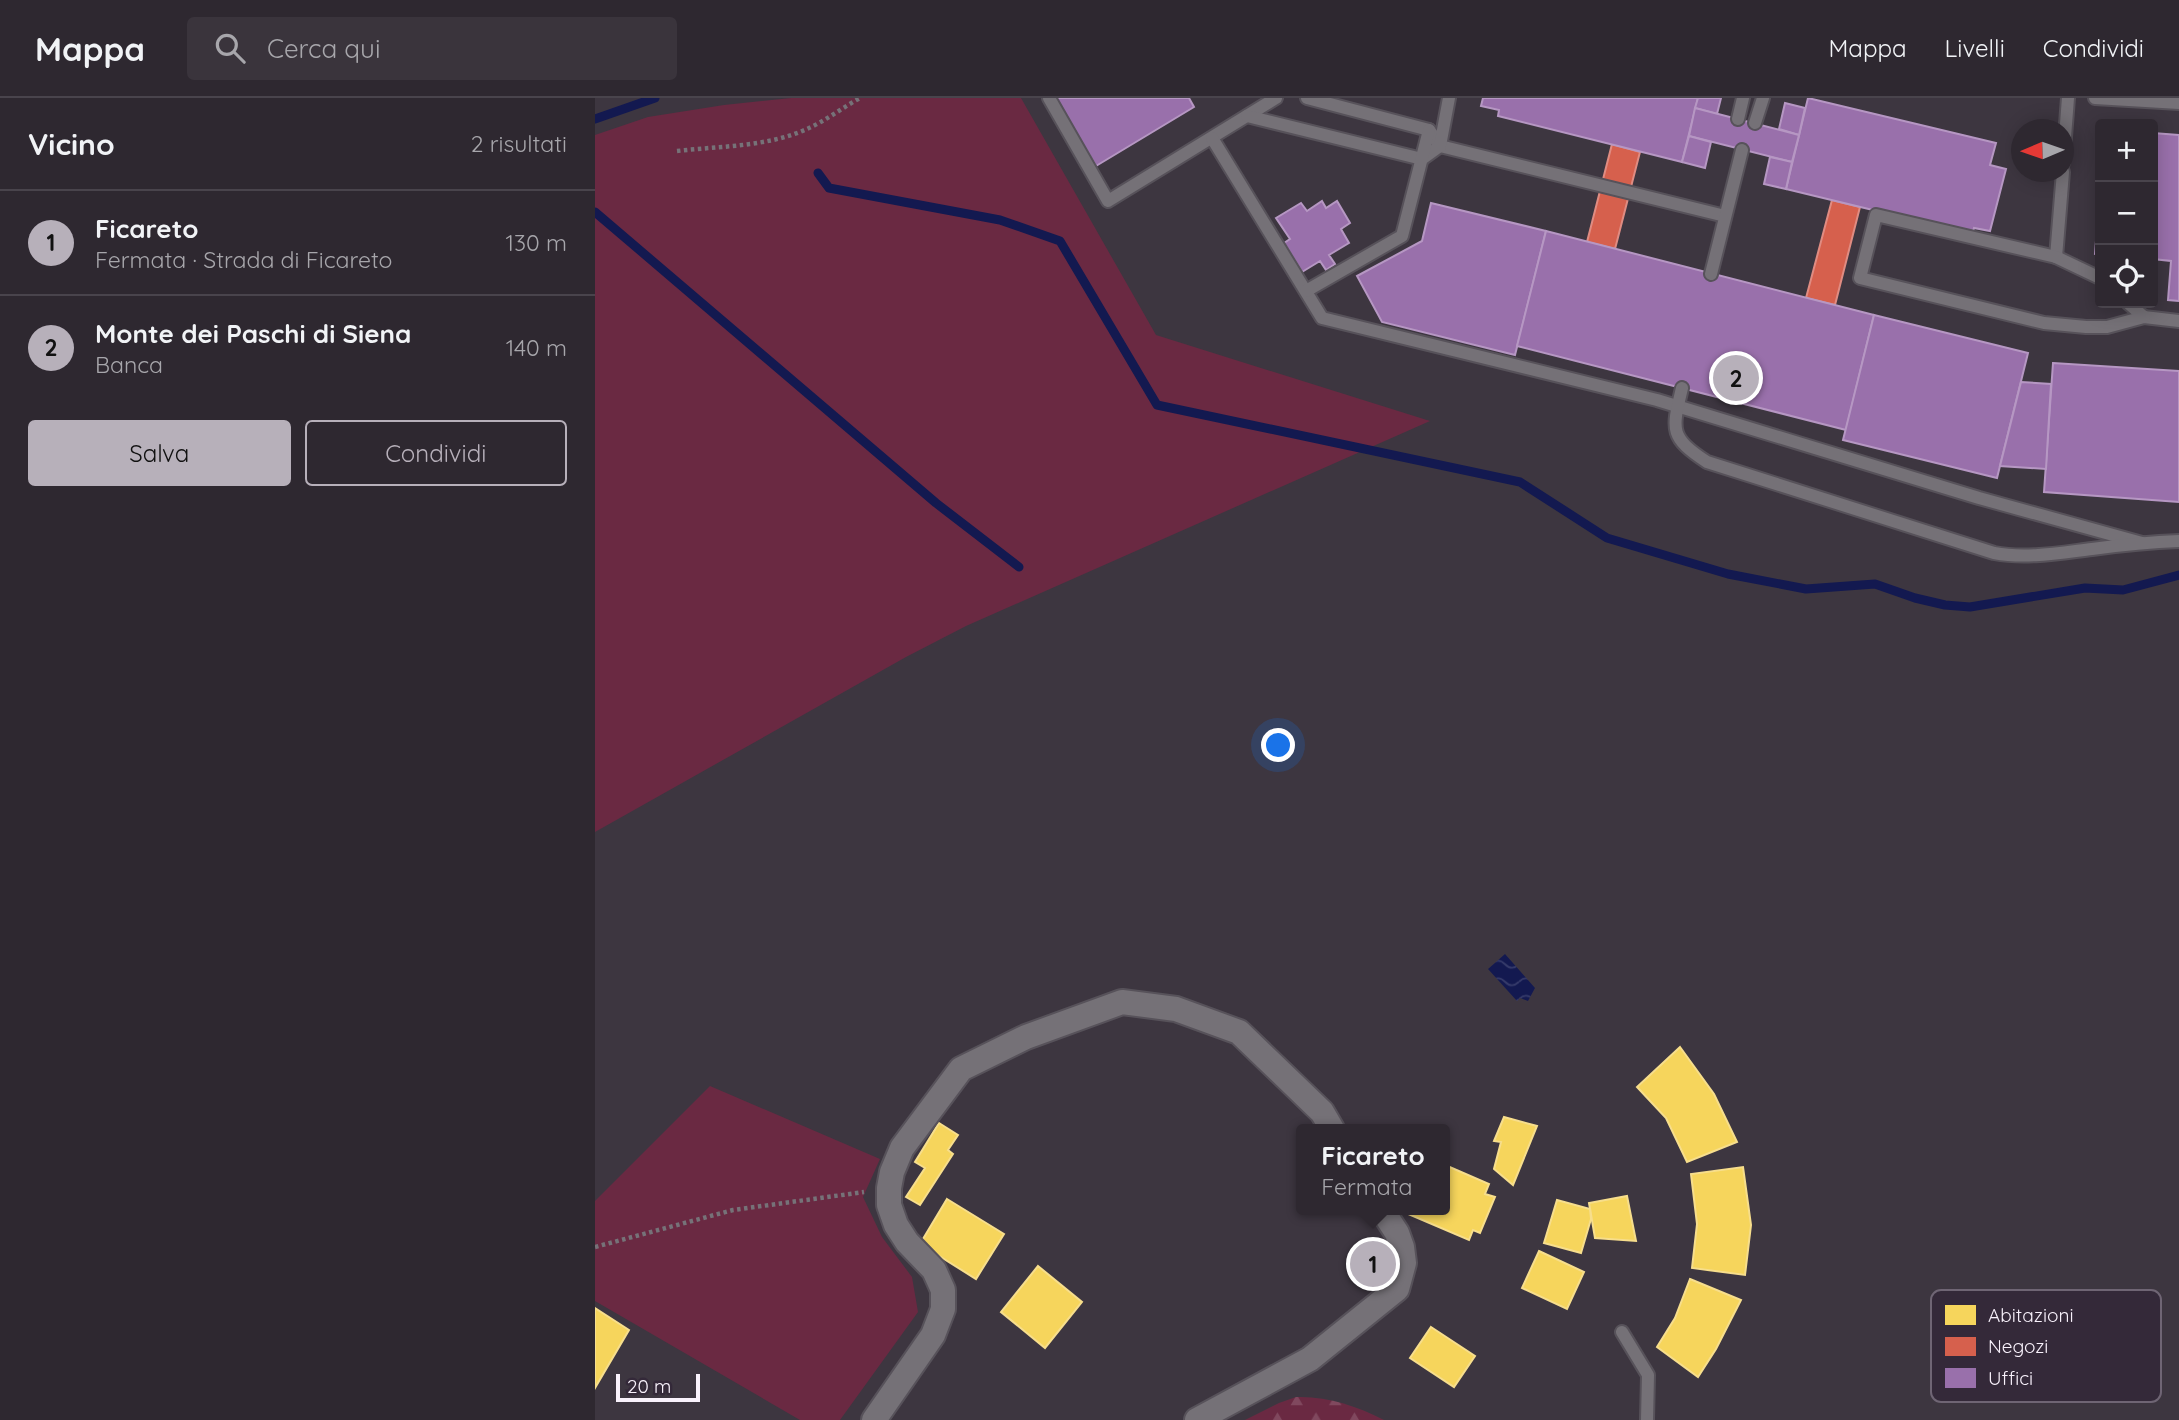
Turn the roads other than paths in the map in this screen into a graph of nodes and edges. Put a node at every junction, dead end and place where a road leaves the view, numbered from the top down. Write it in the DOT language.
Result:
graph roads {
  1 [pos="1049,98"];
  2 [pos="1276,98"];
  3 [pos="1307,98"];
  4 [pos="1449,98"];
  5 [pos="1743,98"];
  6 [pos="1763,98"];
  7 [pos="2068,98"];
  8 [pos="2095,98"];
  9 [pos="2179,103"];
  10 [pos="1247,116"];
  11 [pos="1738,119"];
  12 [pos="2066,119"];
  13 [pos="1755,124"];
  14 [pos="1429,130"];
  15 [pos="1212,138"];
  16 [pos="1440,146"];
  17 [pos="1742,149"];
  18 [pos="1422,159"];
  19 [pos="2062,182"];
  20 [pos="1725,216"];
  21 [pos="2056,257"];
  22 [pos="1711,274"];
  23 [pos="2095,276"];
  24 [pos="1306,292"];
  25 [pos="2134,308"];
  26 [pos="2144,317"];
  27 [pos="2179,321"];
  28 [pos="1682,388"];
  29 [pos="1678,406"];
  30 [pos="2179,541"];
  31 [pos="2142,543"];
  32 [pos="1329,1124"];
  33 [pos="1385,1215"];
  34 [pos="1622,1332"];
  35 [pos="874,1420"];
  36 [pos="1197,1420"];
  37 [pos="1647,1420"];
  1 -- 15 [label="lane"];
  2 -- 10 [label="lane"];
  3 -- 14 [label="lane"];
  4 -- 16 [label="lane"];
  5 -- 11 [label="lane"];
  6 -- 13 [label="lane"];
  7 -- 12 [label="lane"];
  8 -- 9 [label="lane"];
  10 -- 15 [label="lane"];
  10 -- 18 [label="lane"];
  14 -- 16 [label="lane"];
  14 -- 18 [label="lane"];
  15 -- 24 [label="lane"];
  16 -- 18 [label="lane"];
  16 -- 20 [label="lane"];
  17 -- 20 [label="lane"];
  18 -- 24 [label="lane"];
  19 -- 21 [label="lane"];
  20 -- 22 [label="lane"];
  21 -- 23 [label="lane"];
  21 -- 26 [label="lane"];
  24 -- 29 [label="lane"];
  25 -- 26 [label="lane"];
  26 -- 27 [label="lane"];
  28 -- 29 [label="lane"];
  29 -- 31 [label="lane"];
  29 -- 31 [label="lane"];
  30 -- 31 [label="lane"];
  32 -- 35 [label="street"];
  33 -- 36 [label="street"];
  34 -- 37 [label="lane"];
}
